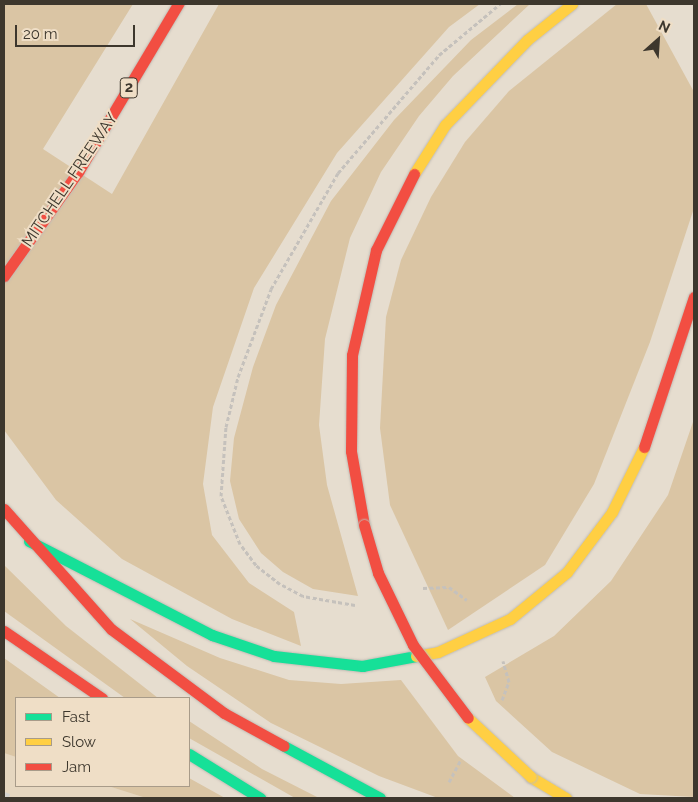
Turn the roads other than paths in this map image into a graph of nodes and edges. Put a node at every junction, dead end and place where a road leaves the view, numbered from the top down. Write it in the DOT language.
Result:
graph roads {
  1 [pos="178,4"];
  2 [pos="572,4"];
  3 [pos="4,276"];
  4 [pos="694,298"];
  5 [pos="4,509"];
  6 [pos="29,541"];
  7 [pos="4,631"];
  8 [pos="101,697"];
  9 [pos="190,755"];
  10 [pos="260,798"];
  11 [pos="380,798"];
  12 [pos="566,798"];
  1 -- 3 [label="highway, MITCHELL FREEWAY / 2"];
  2 -- 12 [label="highway, bridge"];
  4 -- 6 [label="highway"];
  5 -- 6 [label="highway"];
  6 -- 11 [label="highway"];
  7 -- 8 [label="highway"];
  9 -- 10 [label="highway"];
}
